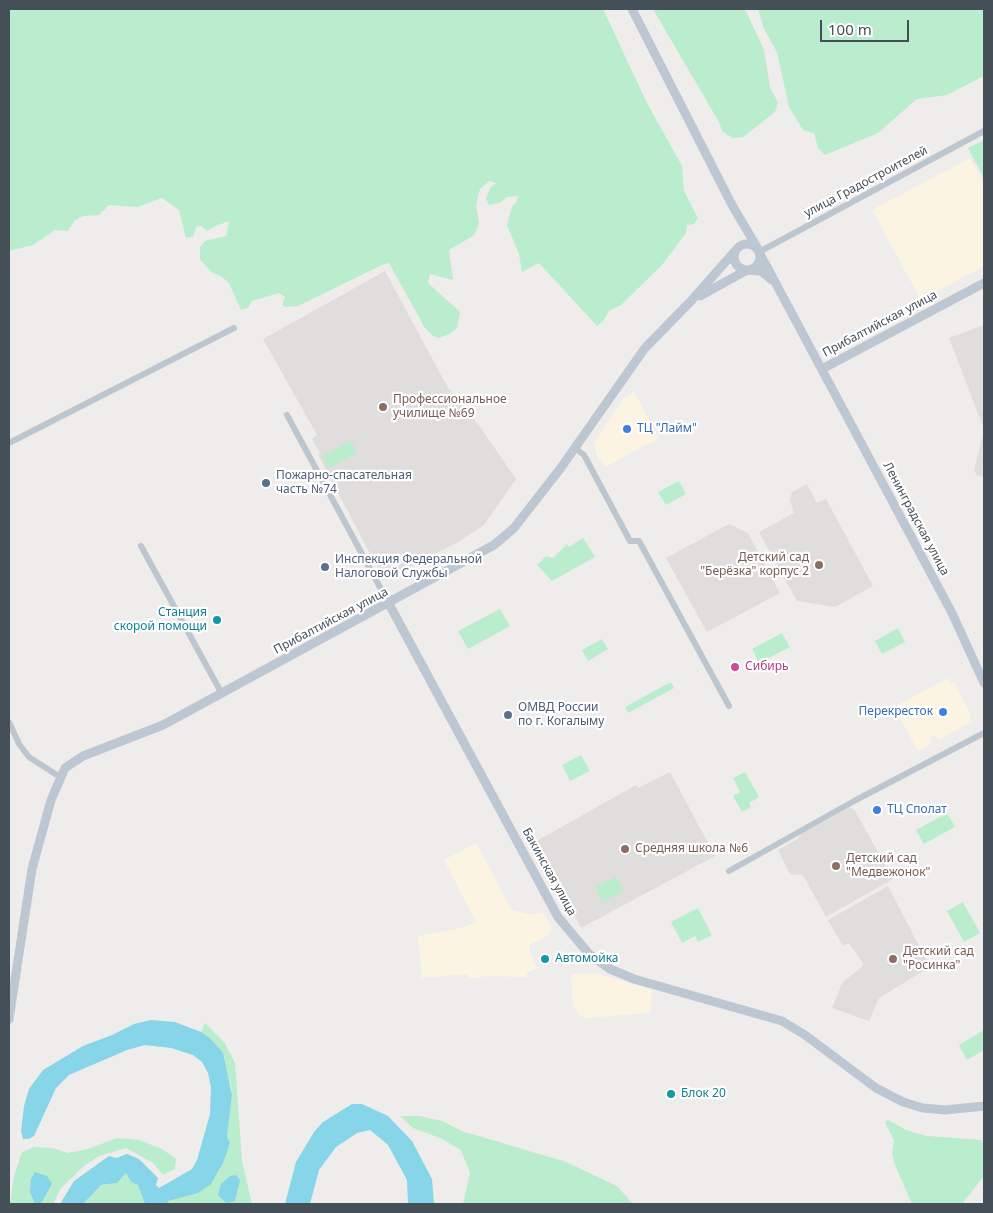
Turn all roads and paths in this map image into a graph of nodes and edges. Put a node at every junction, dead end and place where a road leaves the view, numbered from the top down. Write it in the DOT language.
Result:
graph roads {
  1 [pos="632,9"];
  2 [pos="984,131"];
  3 [pos="732,205"];
  4 [pos="736,250"];
  5 [pos="758,251"];
  6 [pos="747,270"];
  7 [pos="775,283"];
  8 [pos="984,283"];
  9 [pos="703,291"];
  10 [pos="234,328"];
  11 [pos="822,369"];
  12 [pos="287,415"];
  13 [pos="9,444"];
  14 [pos="576,448"];
  15 [pos="141,546"];
  16 [pos="389,604"];
  17 [pos="984,683"];
  18 [pos="222,694"];
  19 [pos="729,706"];
  20 [pos="9,722"];
  21 [pos="984,733"];
  22 [pos="60,777"];
  23 [pos="728,871"];
  24 [pos="9,1019"];
  25 [pos="984,1106"];
  1 -- 3 [label="street"];
  2 -- 5 [label="street, улица Градостроителей"];
  3 -- 4 [label="street"];
  3 -- 5 [label="street, Прибалтийская улица"];
  4 -- 5 [label="street"];
  4 -- 6 [label="street"];
  4 -- 9 [label="street, Прибалтийская улица"];
  5 -- 6 [label="street"];
  5 -- 7 [label="street, Прибалтийская улица"];
  6 -- 7 [label="street"];
  6 -- 9 [label="street, Прибалтийская улица"];
  7 -- 11 [label="street, Прибалтийская улица"];
  8 -- 11 [label="street, Прибалтийская улица"];
  9 -- 14 [label="street, Прибалтийская улица"];
  10 -- 13 [label="street"];
  11 -- 17 [label="street, Ленинградская улица"];
  12 -- 16 [label="street, Бакинская улица"];
  14 -- 16 [label="street, Прибалтийская улица"];
  14 -- 19 [label="street"];
  15 -- 18 [label="street"];
  16 -- 18 [label="street, Прибалтийская улица"];
  16 -- 25 [label="street, Бакинская улица"];
  18 -- 22 [label="street, Прибалтийская улица"];
  20 -- 22 [label="street"];
  21 -- 23 [label="street"];
  22 -- 24 [label="street"];
}
